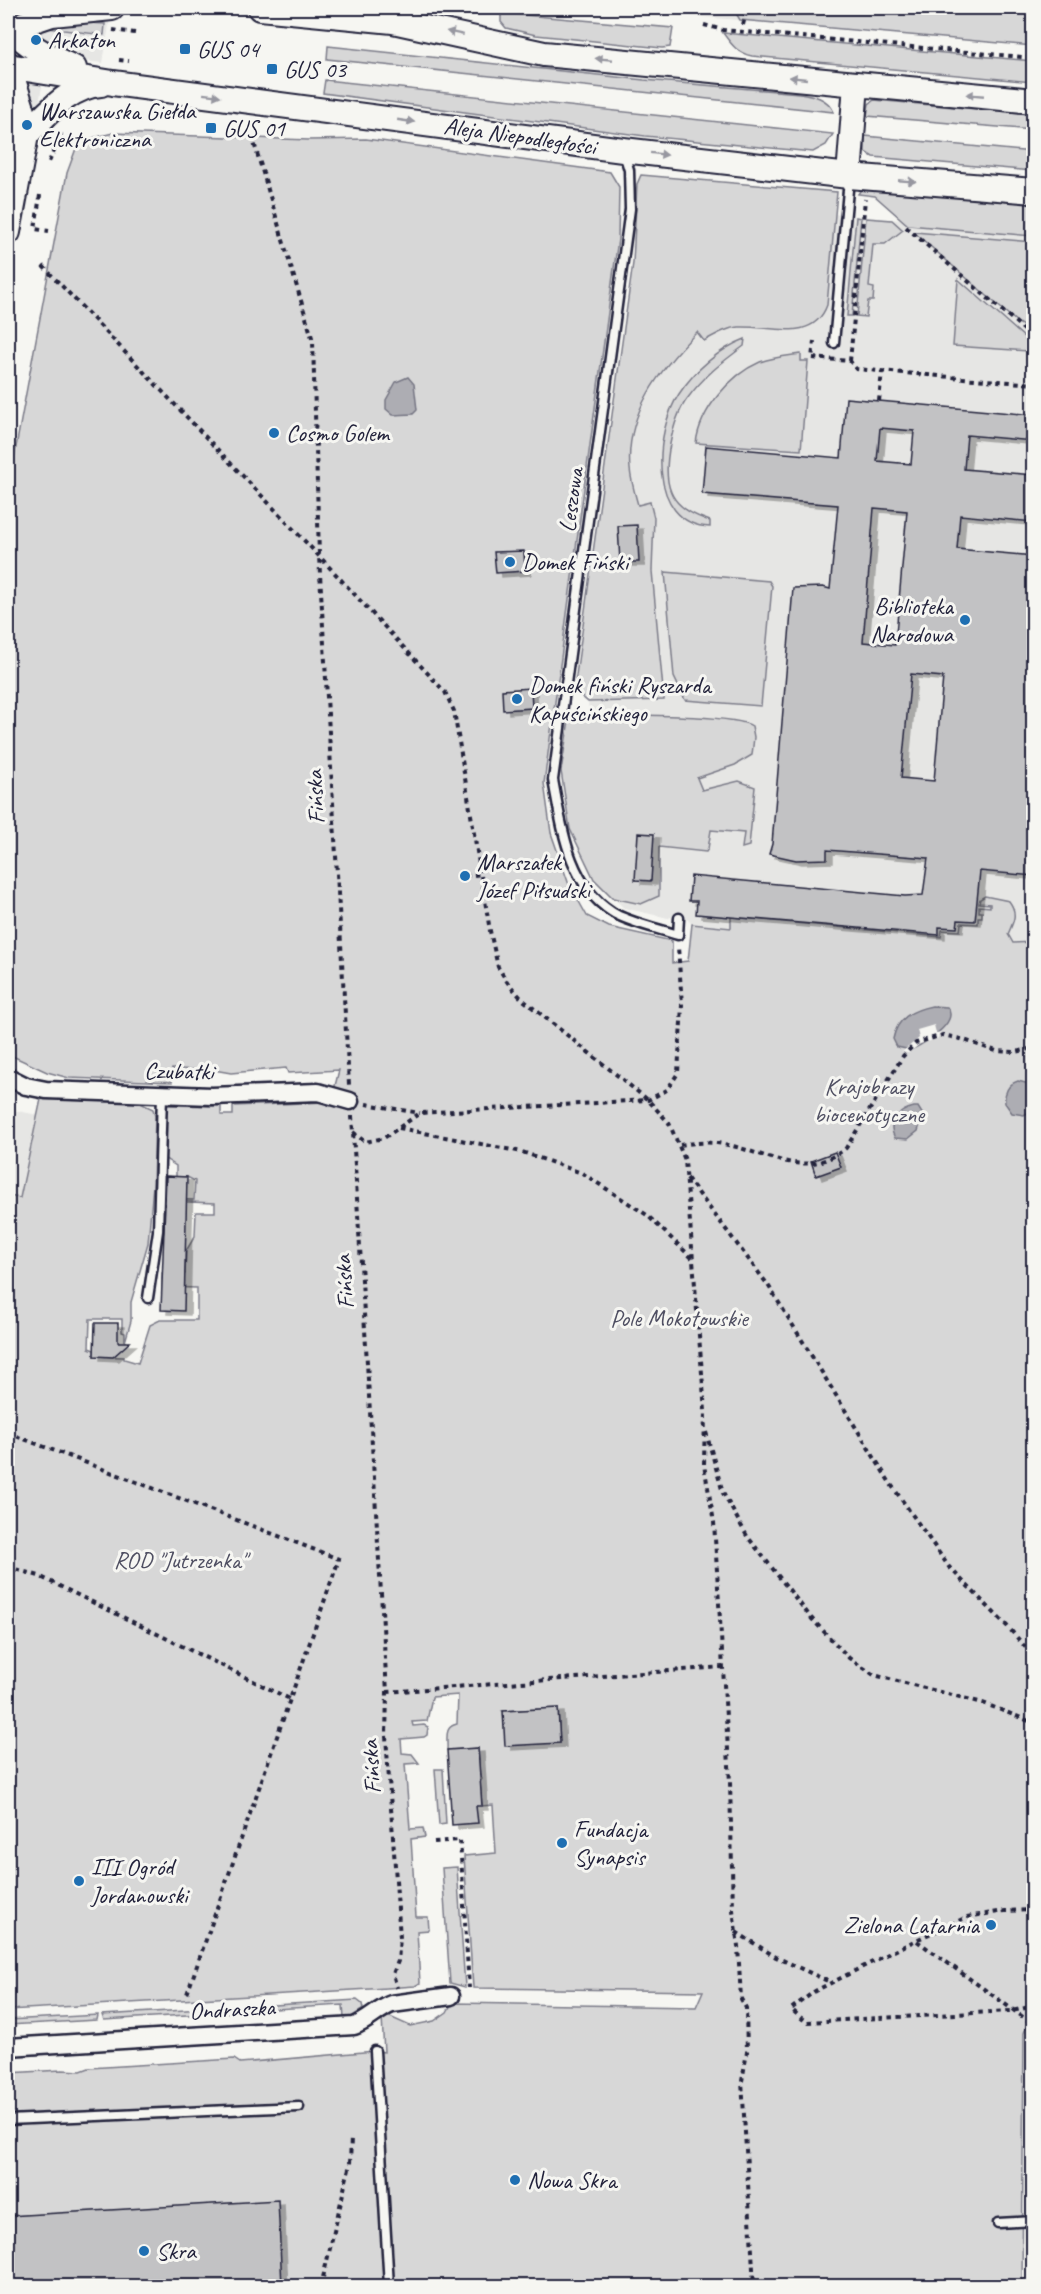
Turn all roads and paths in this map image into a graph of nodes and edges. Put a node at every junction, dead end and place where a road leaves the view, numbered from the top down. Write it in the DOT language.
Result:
graph roads {
  1 [pos="260,8"];
  2 [pos="747,8"];
  3 [pos="110,19"];
  4 [pos="704,25"];
  5 [pos="743,25"];
  6 [pos="8,27"];
  7 [pos="135,33"];
  8 [pos="1034,58"];
  9 [pos="8,66"];
  10 [pos="112,83"];
  11 [pos="856,84"];
  12 [pos="1034,101"];
  13 [pos="26,135"];
  14 [pos="252,136"];
  15 [pos="60,137"];
  16 [pos="623,150"];
  17 [pos="49,162"];
  18 [pos="849,176"];
  19 [pos="1034,191"];
  20 [pos="40,195"];
  21 [pos="865,199"];
  22 [pos="906,227"];
  23 [pos="49,231"];
  24 [pos="8,232"];
  25 [pos="43,266"];
  26 [pos="1031,335"];
  27 [pos="1034,340"];
  28 [pos="814,341"];
  29 [pos="834,343"];
  30 [pos="850,361"];
  31 [pos="882,371"];
  32 [pos="1034,384"];
  33 [pos="879,401"];
  34 [pos="319,556"];
  35 [pos="482,874"];
  36 [pos="465,876"];
  37 [pos="679,918"];
  38 [pos="678,962"];
  39 [pos="1034,1048"];
  40 [pos="8,1077"];
  41 [pos="162,1095"];
  42 [pos="648,1100"];
  43 [pos="350,1101"];
  44 [pos="420,1113"];
  45 [pos="399,1128"];
  46 [pos="353,1131"];
  47 [pos="682,1145"];
  48 [pos="687,1177"];
  49 [pos="693,1258"];
  50 [pos="148,1298"];
  51 [pos="705,1428"];
  52 [pos="10,1434"];
  53 [pos="8,1450"];
  54 [pos="8,1567"];
  55 [pos="1034,1657"];
  56 [pos="723,1667"];
  57 [pos="387,1692"];
  58 [pos="292,1700"];
  59 [pos="1034,1723"];
  60 [pos="434,1842"];
  61 [pos="1034,1910"];
  62 [pos="736,1932"];
  63 [pos="916,1940"];
  64 [pos="832,1983"];
  65 [pos="469,1988"];
  66 [pos="187,1994"];
  67 [pos="451,1996"];
  68 [pos="400,2003"];
  69 [pos="1034,2006"];
  70 [pos="1012,2011"];
  71 [pos="1034,2025"];
  72 [pos="8,2047"];
  73 [pos="375,2051"];
  74 [pos="299,2107"];
  75 [pos="8,2120"];
  76 [pos="351,2137"];
  77 [pos="1034,2221"];
  78 [pos="998,2223"];
  79 [pos="321,2286"];
  80 [pos="389,2286"];
  81 [pos="754,2286"];
  11 -- 1 [label="main road, one-way"];
  2 -- 5 [label="path"];
  3 -- 6 [label="main road"];
  3 -- 7 [label="path"];
  4 -- 8 [label="path"];
  6 -- 10 [label="main road"];
  9 -- 10 [label="main road, Aleja Niepodległości"];
  9 -- 13 [label="main road"];
  10 -- 13 [label="main road"];
  10 -- 16 [label="main road, Aleja Niepodległości, one-way"];
  12 -- 11 [label="main road, one-way"];
  11 -- 18 [label="main road"];
  13 -- 24 [label="main road"];
  14 -- 34 [label="path, Fińska"];
  15 -- 17 [label="path"];
  16 -- 18 [label="main road, Aleja Niepodległości, one-way"];
  16 -- 37 [label="lane, Leszowa"];
  18 -- 19 [label="main road, Aleja Niepodległości, one-way"];
  18 -- 29 [label="lane"];
  20 -- 23 [label="path"];
  21 -- 30 [label="path"];
  22 -- 26 [label="path"];
  25 -- 34 [label="path"];
  26 -- 27 [label="path"];
  28 -- 30 [label="path"];
  30 -- 31 [label="path"];
  31 -- 32 [label="path"];
  31 -- 33 [label="path"];
  34 -- 35 [label="path"];
  34 -- 43 [label="path, Fińska"];
  35 -- 36 [label="path"];
  35 -- 42 [label="path"];
  38 -- 42 [label="path"];
  39 -- 47 [label="path"];
  40 -- 41 [label="street, Czubatki"];
  41 -- 43 [label="street, Czubatki"];
  41 -- 50 [label="lane"];
  42 -- 44 [label="path"];
  42 -- 47 [label="path"];
  43 -- 44 [label="path"];
  43 -- 46 [label="path, Fińska"];
  44 -- 45 [label="path"];
  45 -- 46 [label="path"];
  45 -- 49 [label="path"];
  46 -- 57 [label="path, Fińska"];
  47 -- 48 [label="path"];
  48 -- 49 [label="path"];
  48 -- 55 [label="path"];
  49 -- 51 [label="path"];
  51 -- 56 [label="path"];
  51 -- 59 [label="path"];
  52 -- 53 [label="path"];
  52 -- 58 [label="path"];
  54 -- 58 [label="path"];
  56 -- 57 [label="path"];
  56 -- 62 [label="path"];
  57 -- 68 [label="path, Fińska"];
  58 -- 66 [label="path"];
  60 -- 65 [label="path"];
  61 -- 63 [label="path"];
  62 -- 64 [label="path"];
  62 -- 81 [label="path"];
  63 -- 64 [label="path"];
  63 -- 70 [label="path"];
  64 -- 70 [label="path"];
  67 -- 68 [label="street, Ondraszka"];
  68 -- 72 [label="street, Ondraszka"];
  69 -- 70 [label="path"];
  70 -- 71 [label="path"];
  73 -- 80 [label="lane"];
  74 -- 75 [label="lane"];
  76 -- 79 [label="path"];
  77 -- 78 [label="lane"];
}
